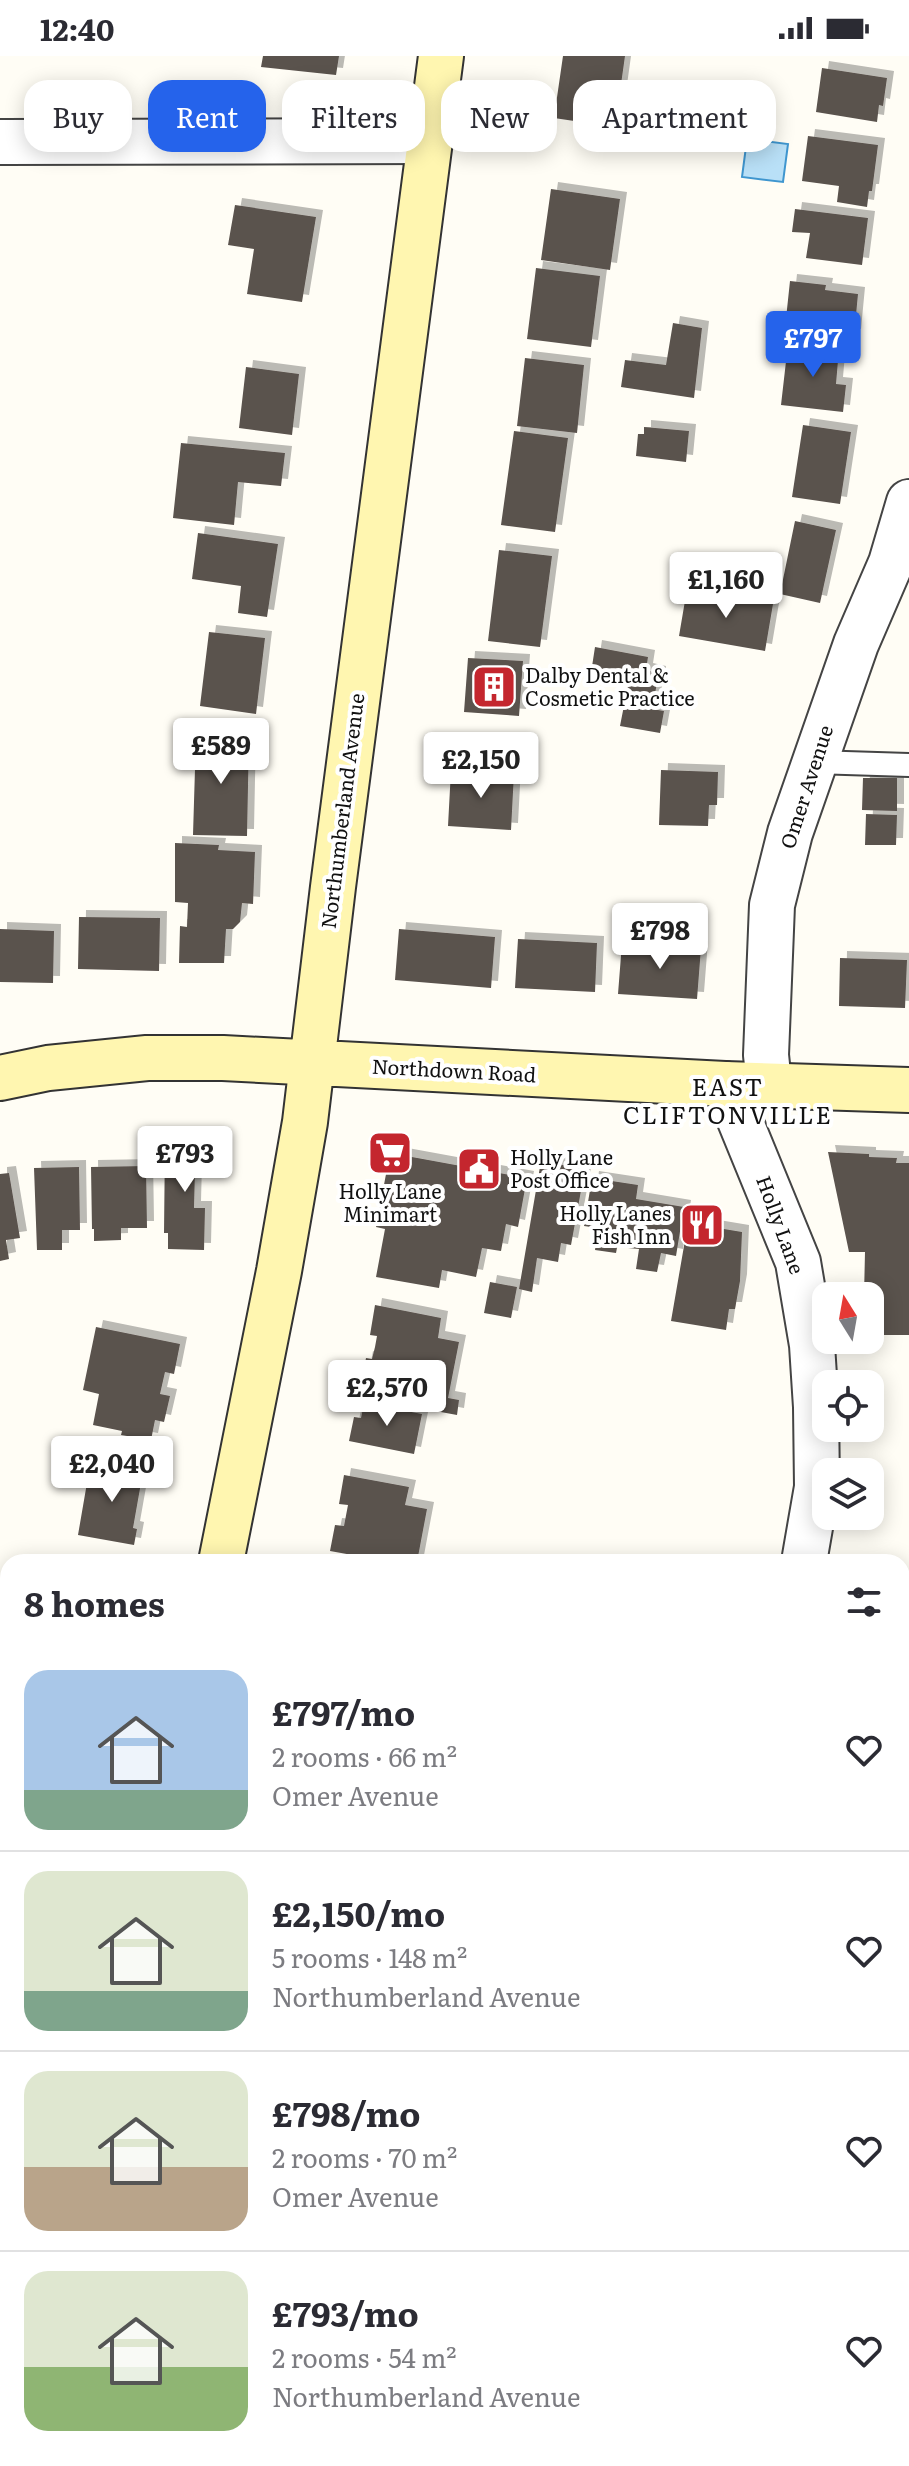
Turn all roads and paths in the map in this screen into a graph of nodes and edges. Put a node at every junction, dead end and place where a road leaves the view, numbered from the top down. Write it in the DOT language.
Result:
graph roads {
  1 [pos="441,56"];
  2 [pos="430,141"];
  3 [pos="0,142"];
  4 [pos="909,502"];
  5 [pos="814,762"];
  6 [pos="909,765"];
  7 [pos="311,1063"];
  8 [pos="0,1078"];
  9 [pos="725,1084"];
  10 [pos="769,1084"];
  11 [pos="909,1090"];
  12 [pos="223,1554"];
  13 [pos="805,1554"];
  1 -- 2 [label="street, Northumberland Avenue"];
  2 -- 3 [label="street"];
  2 -- 7 [label="street, Northumberland Avenue"];
  4 -- 5 [label="street, Omer Avenue"];
  5 -- 6 [label="lane"];
  5 -- 10 [label="street, Omer Avenue"];
  7 -- 8 [label="street, Northdown Road"];
  7 -- 9 [label="street, Northdown Road"];
  7 -- 12 [label="street, Northumberland Avenue"];
  9 -- 10 [label="street, Northdown Road"];
  9 -- 13 [label="street, Holly Lane"];
  10 -- 11 [label="street, Northdown Road"];
}
